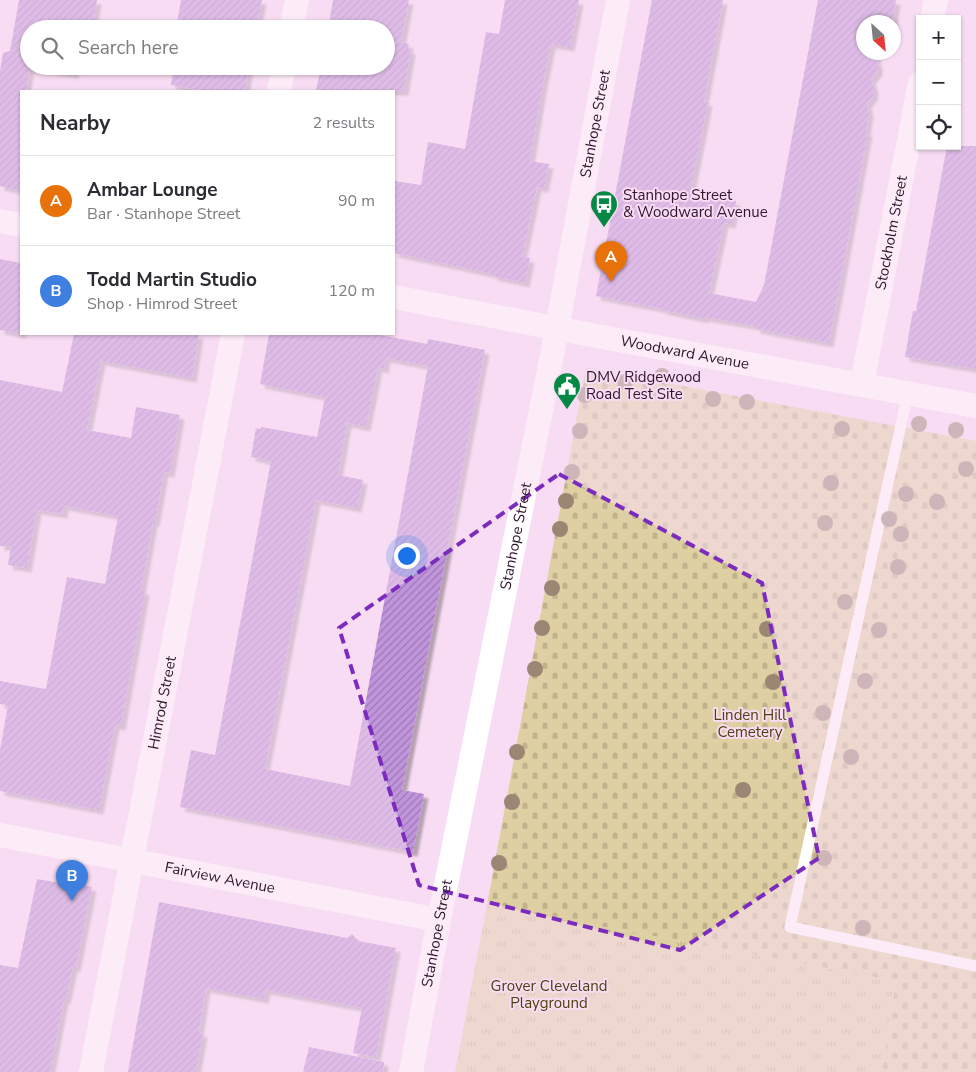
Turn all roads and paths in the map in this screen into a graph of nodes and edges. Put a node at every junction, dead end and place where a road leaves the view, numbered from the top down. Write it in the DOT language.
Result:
graph roads {
  1 [pos="297,0"];
  2 [pos="618,0"];
  3 [pos="936,0"];
  4 [pos="933,15"];
  5 [pos="293,20"];
  6 [pos="282,75"];
  7 [pos="279,90"];
  8 [pos="916,103"];
  9 [pos="0,221"];
  10 [pos="20,226"];
  11 [pos="395,297"];
  12 [pos="556,327"];
  13 [pos="233,335"];
  14 [pos="862,384"];
  15 [pos="908,393"];
  16 [pos="976,406"];
  17 [pos="0,835"];
  18 [pos="132,860"];
  19 [pos="439,920"];
  20 [pos="976,966"];
  21 [pos="91,1072"];
  22 [pos="411,1072"];
  1 -- 5 [label="street"];
  2 -- 12 [label="street, Stanhope Street"];
  3 -- 4 [label="street"];
  6 -- 7 [label="street"];
  8 -- 14 [label="street, Stockholm Street"];
  9 -- 10 [label="street"];
  11 -- 12 [label="street, Woodward Avenue"];
  12 -- 14 [label="street, Woodward Avenue"];
  12 -- 19 [label="street, Stanhope Street"];
  13 -- 18 [label="street, Himrod Street"];
  14 -- 15 [label="street, Woodward Avenue"];
  15 -- 16 [label="street, Woodward Avenue"];
  15 -- 20 [label="lane"];
  17 -- 18 [label="street, Fairview Avenue"];
  18 -- 19 [label="street, Fairview Avenue"];
  18 -- 21 [label="street, Himrod Street"];
  19 -- 22 [label="street, Stanhope Street"];
}
